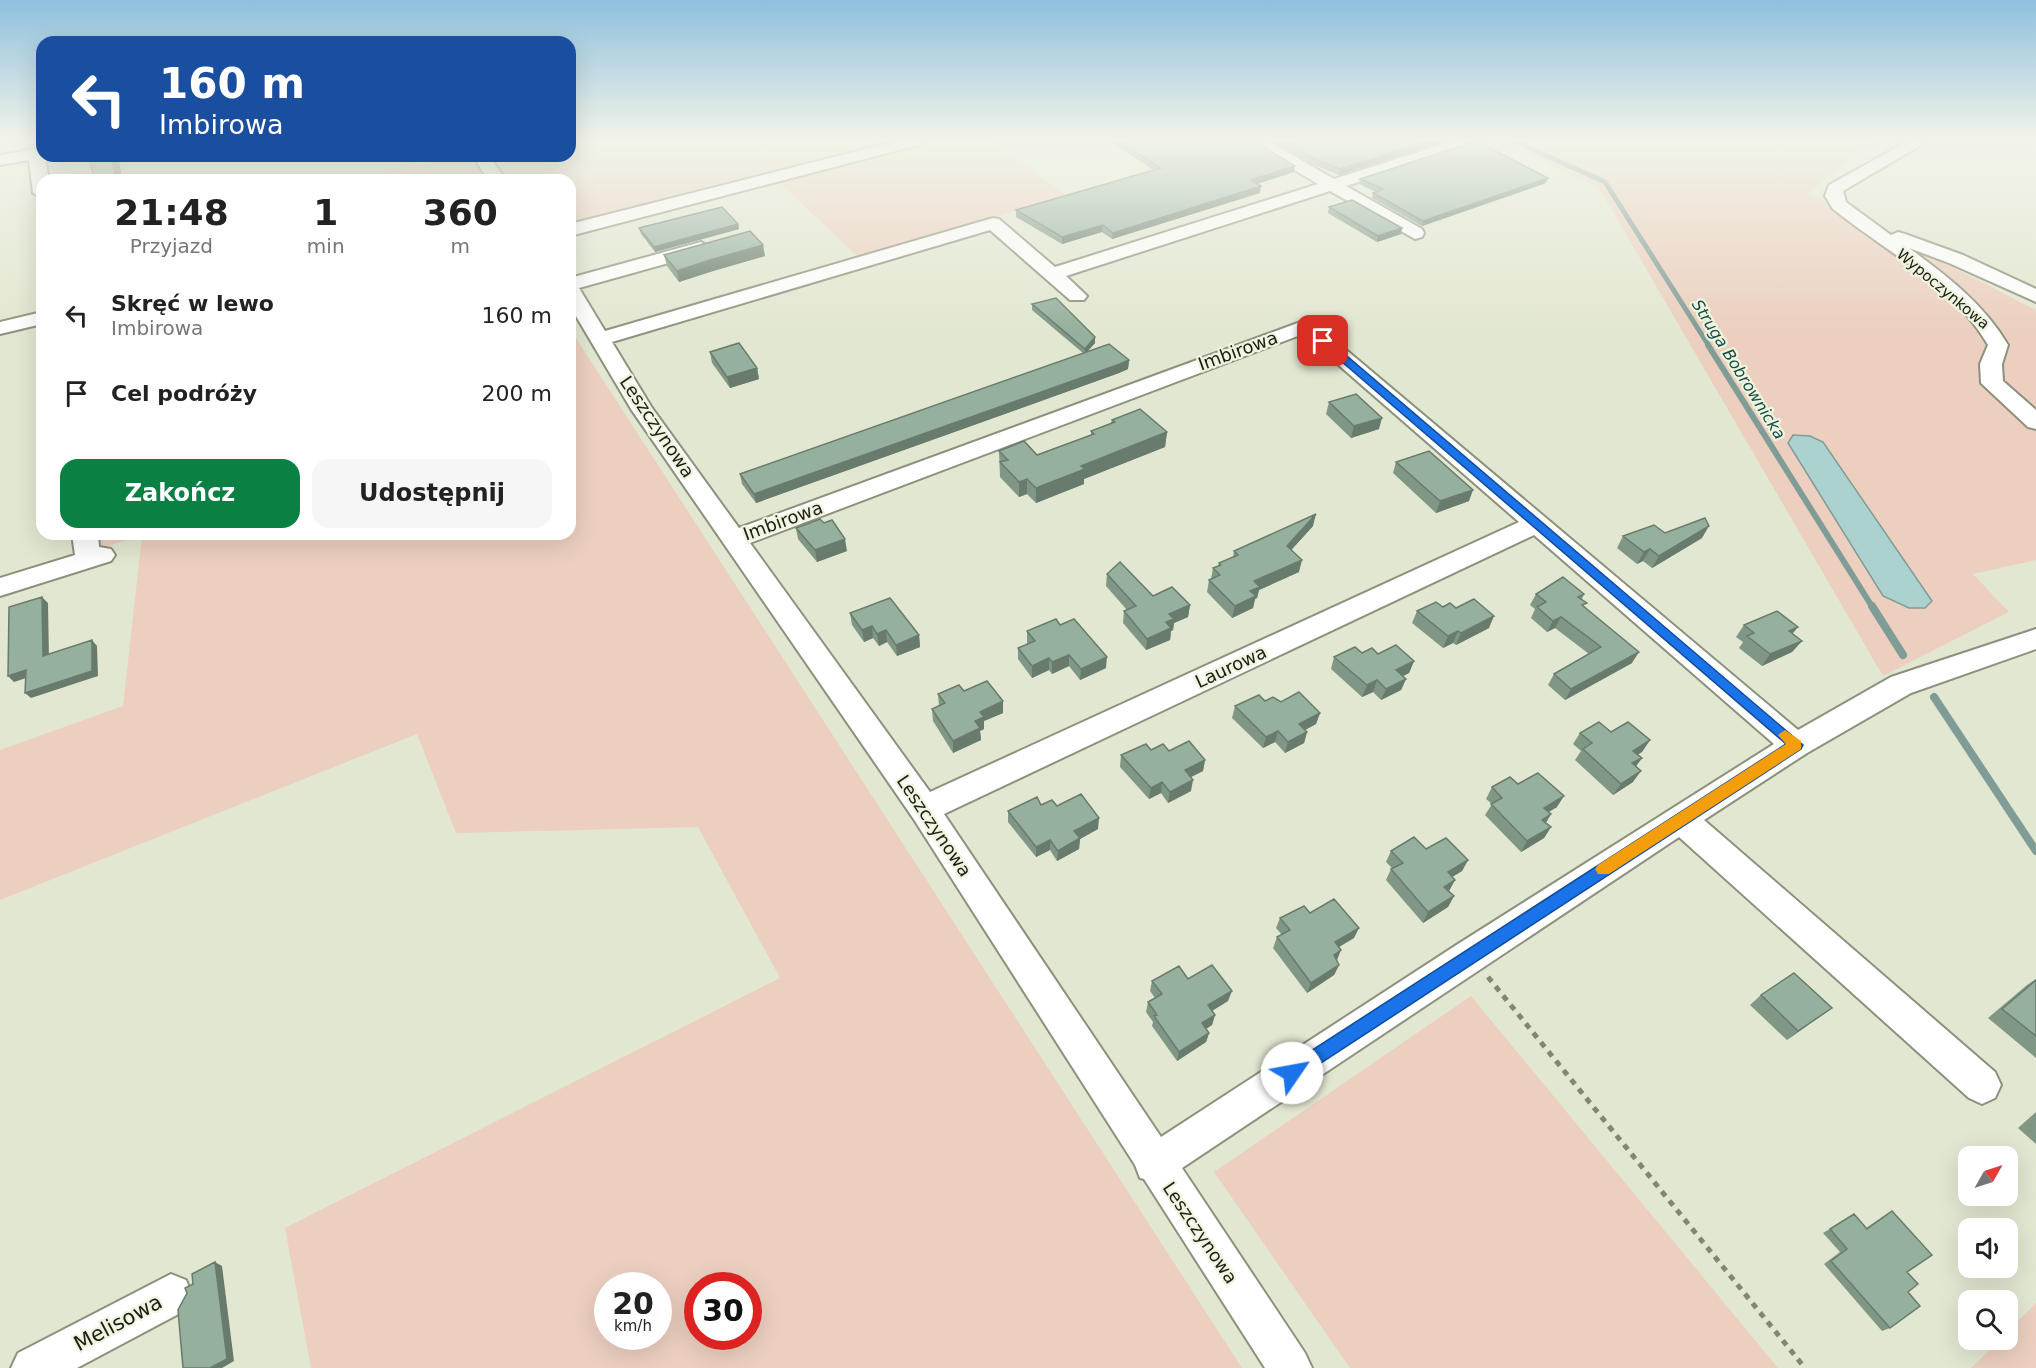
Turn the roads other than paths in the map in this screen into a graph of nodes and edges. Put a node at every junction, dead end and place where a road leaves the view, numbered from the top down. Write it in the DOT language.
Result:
graph roads {
  1 [pos="668,205"];
  2 [pos="1270,205"];
  3 [pos="1366,205"];
  4 [pos="1842,205"];
  5 [pos="1850,214"];
  6 [pos="576,228"];
  7 [pos="1415,233"];
  8 [pos="718,244"];
  9 [pos="1052,274"];
  10 [pos="576,282"];
  11 [pos="1077,296"];
  12 [pos="2036,296"];
  13 [pos="576,299"];
  14 [pos="36,319"];
  15 [pos="0,328"];
  16 [pos="600,339"];
  17 [pos="2036,422"];
  18 [pos="1537,524"];
  19 [pos="735,539"];
  20 [pos="91,549"];
  21 [pos="0,587"];
  22 [pos="2036,639"];
  23 [pos="1796,745"];
  24 [pos="924,809"];
  25 [pos="1681,819"];
  26 [pos="1982,1085"];
  27 [pos="1154,1164"];
  28 [pos="171,1295"];
  29 [pos="33,1368"];
  30 [pos="1290,1368"];
  1 -- 6 [label="street"];
  2 -- 9 [label="street"];
  3 -- 7 [label="street"];
  4 -- 5 [label="street, Wypoczynkowa"];
  5 -- 12 [label="street"];
  5 -- 17 [label="street, Wypoczynkowa"];
  8 -- 10 [label="street"];
  9 -- 11 [label="street"];
  9 -- 16 [label="street"];
  13 -- 16 [label="street, Leszczynowa"];
  14 -- 15 [label="street"];
  16 -- 19 [label="street, Leszczynowa"];
  18 -- 19 [label="street, Imbirowa"];
  18 -- 23 [label="street, Imbirowa"];
  18 -- 24 [label="street, Laurowa"];
  19 -- 24 [label="street, Leszczynowa"];
  20 -- 21 [label="street"];
  22 -- 23 [label="street"];
  23 -- 25 [label="street"];
  24 -- 27 [label="street, Leszczynowa"];
  25 -- 26 [label="street"];
  25 -- 27 [label="street"];
  27 -- 30 [label="street, Leszczynowa"];
  28 -- 29 [label="street, Melisowa"];
}
